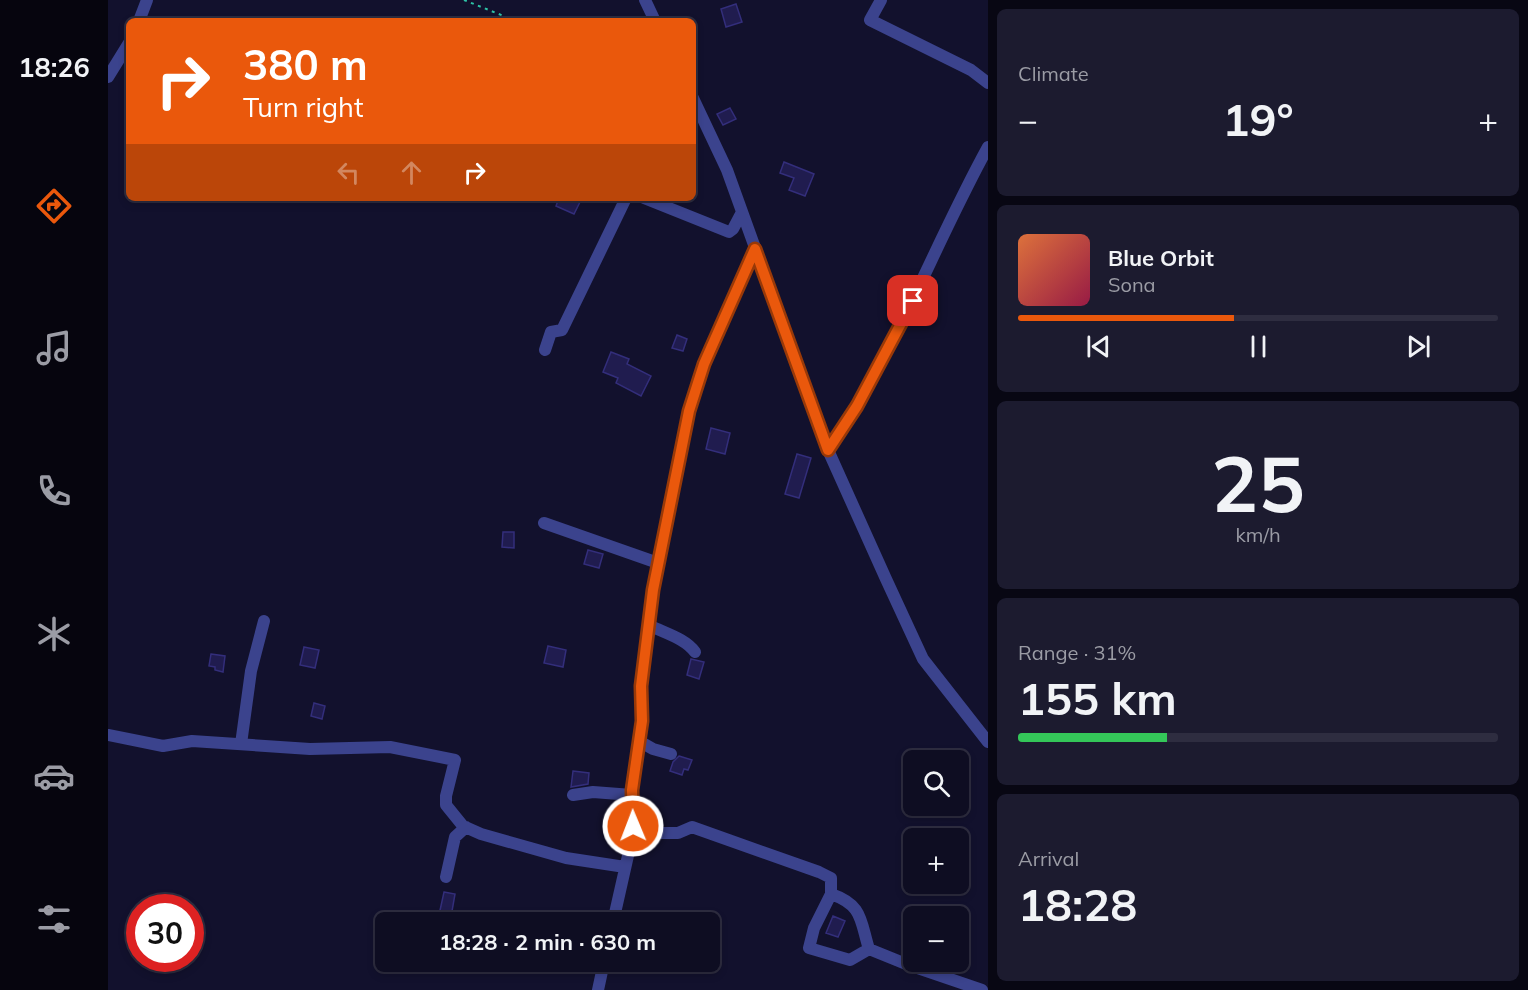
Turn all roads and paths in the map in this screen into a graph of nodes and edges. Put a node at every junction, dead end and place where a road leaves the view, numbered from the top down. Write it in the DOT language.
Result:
graph roads {
  1 [pos="147,0"];
  2 [pos="464,0"];
  3 [pos="645,0"];
  4 [pos="881,0"];
  5 [pos="140,18"];
  6 [pos="509,18"];
  7 [pos="654,18"];
  8 [pos="126,48"];
  9 [pos="108,77"];
  10 [pos="988,83"];
  11 [pos="696,104"];
  12 [pos="988,147"];
  13 [pos="625,201"];
  14 [pos="652,201"];
  15 [pos="742,212"];
  16 [pos="755,249"];
  17 [pos="545,350"];
  18 [pos="828,450"];
  19 [pos="544,523"];
  20 [pos="658,563"];
  21 [pos="264,621"];
  22 [pos="648,625"];
  23 [pos="695,652"];
  24 [pos="108,735"];
  25 [pos="639,741"];
  26 [pos="988,742"];
  27 [pos="241,744"];
  28 [pos="671,754"];
  29 [pos="573,795"];
  30 [pos="632,795"];
  31 [pos="466,827"];
  32 [pos="632,838"];
  33 [pos="625,867"];
  34 [pos="446,877"];
  35 [pos="831,894"];
  36 [pos="615,912"];
  37 [pos="869,949"];
  38 [pos="602,972"];
  39 [pos="598,990"];
  40 [pos="982,990"];
  1 -- 5 [label="street"];
  2 -- 6 [label="path"];
  3 -- 7 [label="street"];
  4 -- 10 [label="street"];
  8 -- 9 [label="street"];
  11 -- 15 [label="street"];
  12 -- 18 [label="street"];
  13 -- 17 [label="street"];
  14 -- 15 [label="street"];
  15 -- 16 [label="street"];
  16 -- 18 [label="street"];
  16 -- 20 [label="street"];
  18 -- 26 [label="street"];
  19 -- 20 [label="street"];
  20 -- 22 [label="street"];
  21 -- 27 [label="street"];
  22 -- 23 [label="street"];
  22 -- 25 [label="street"];
  24 -- 27 [label="street"];
  25 -- 28 [label="street"];
  25 -- 30 [label="street"];
  27 -- 31 [label="street"];
  29 -- 30 [label="street"];
  30 -- 32 [label="street"];
  31 -- 33 [label="street"];
  31 -- 34 [label="street"];
  32 -- 33 [label="street"];
  32 -- 35 [label="street"];
  33 -- 36 [label="street"];
  35 -- 37 [label="street"];
  35 -- 37 [label="street"];
  37 -- 40 [label="street"];
  38 -- 39 [label="street"];
}
